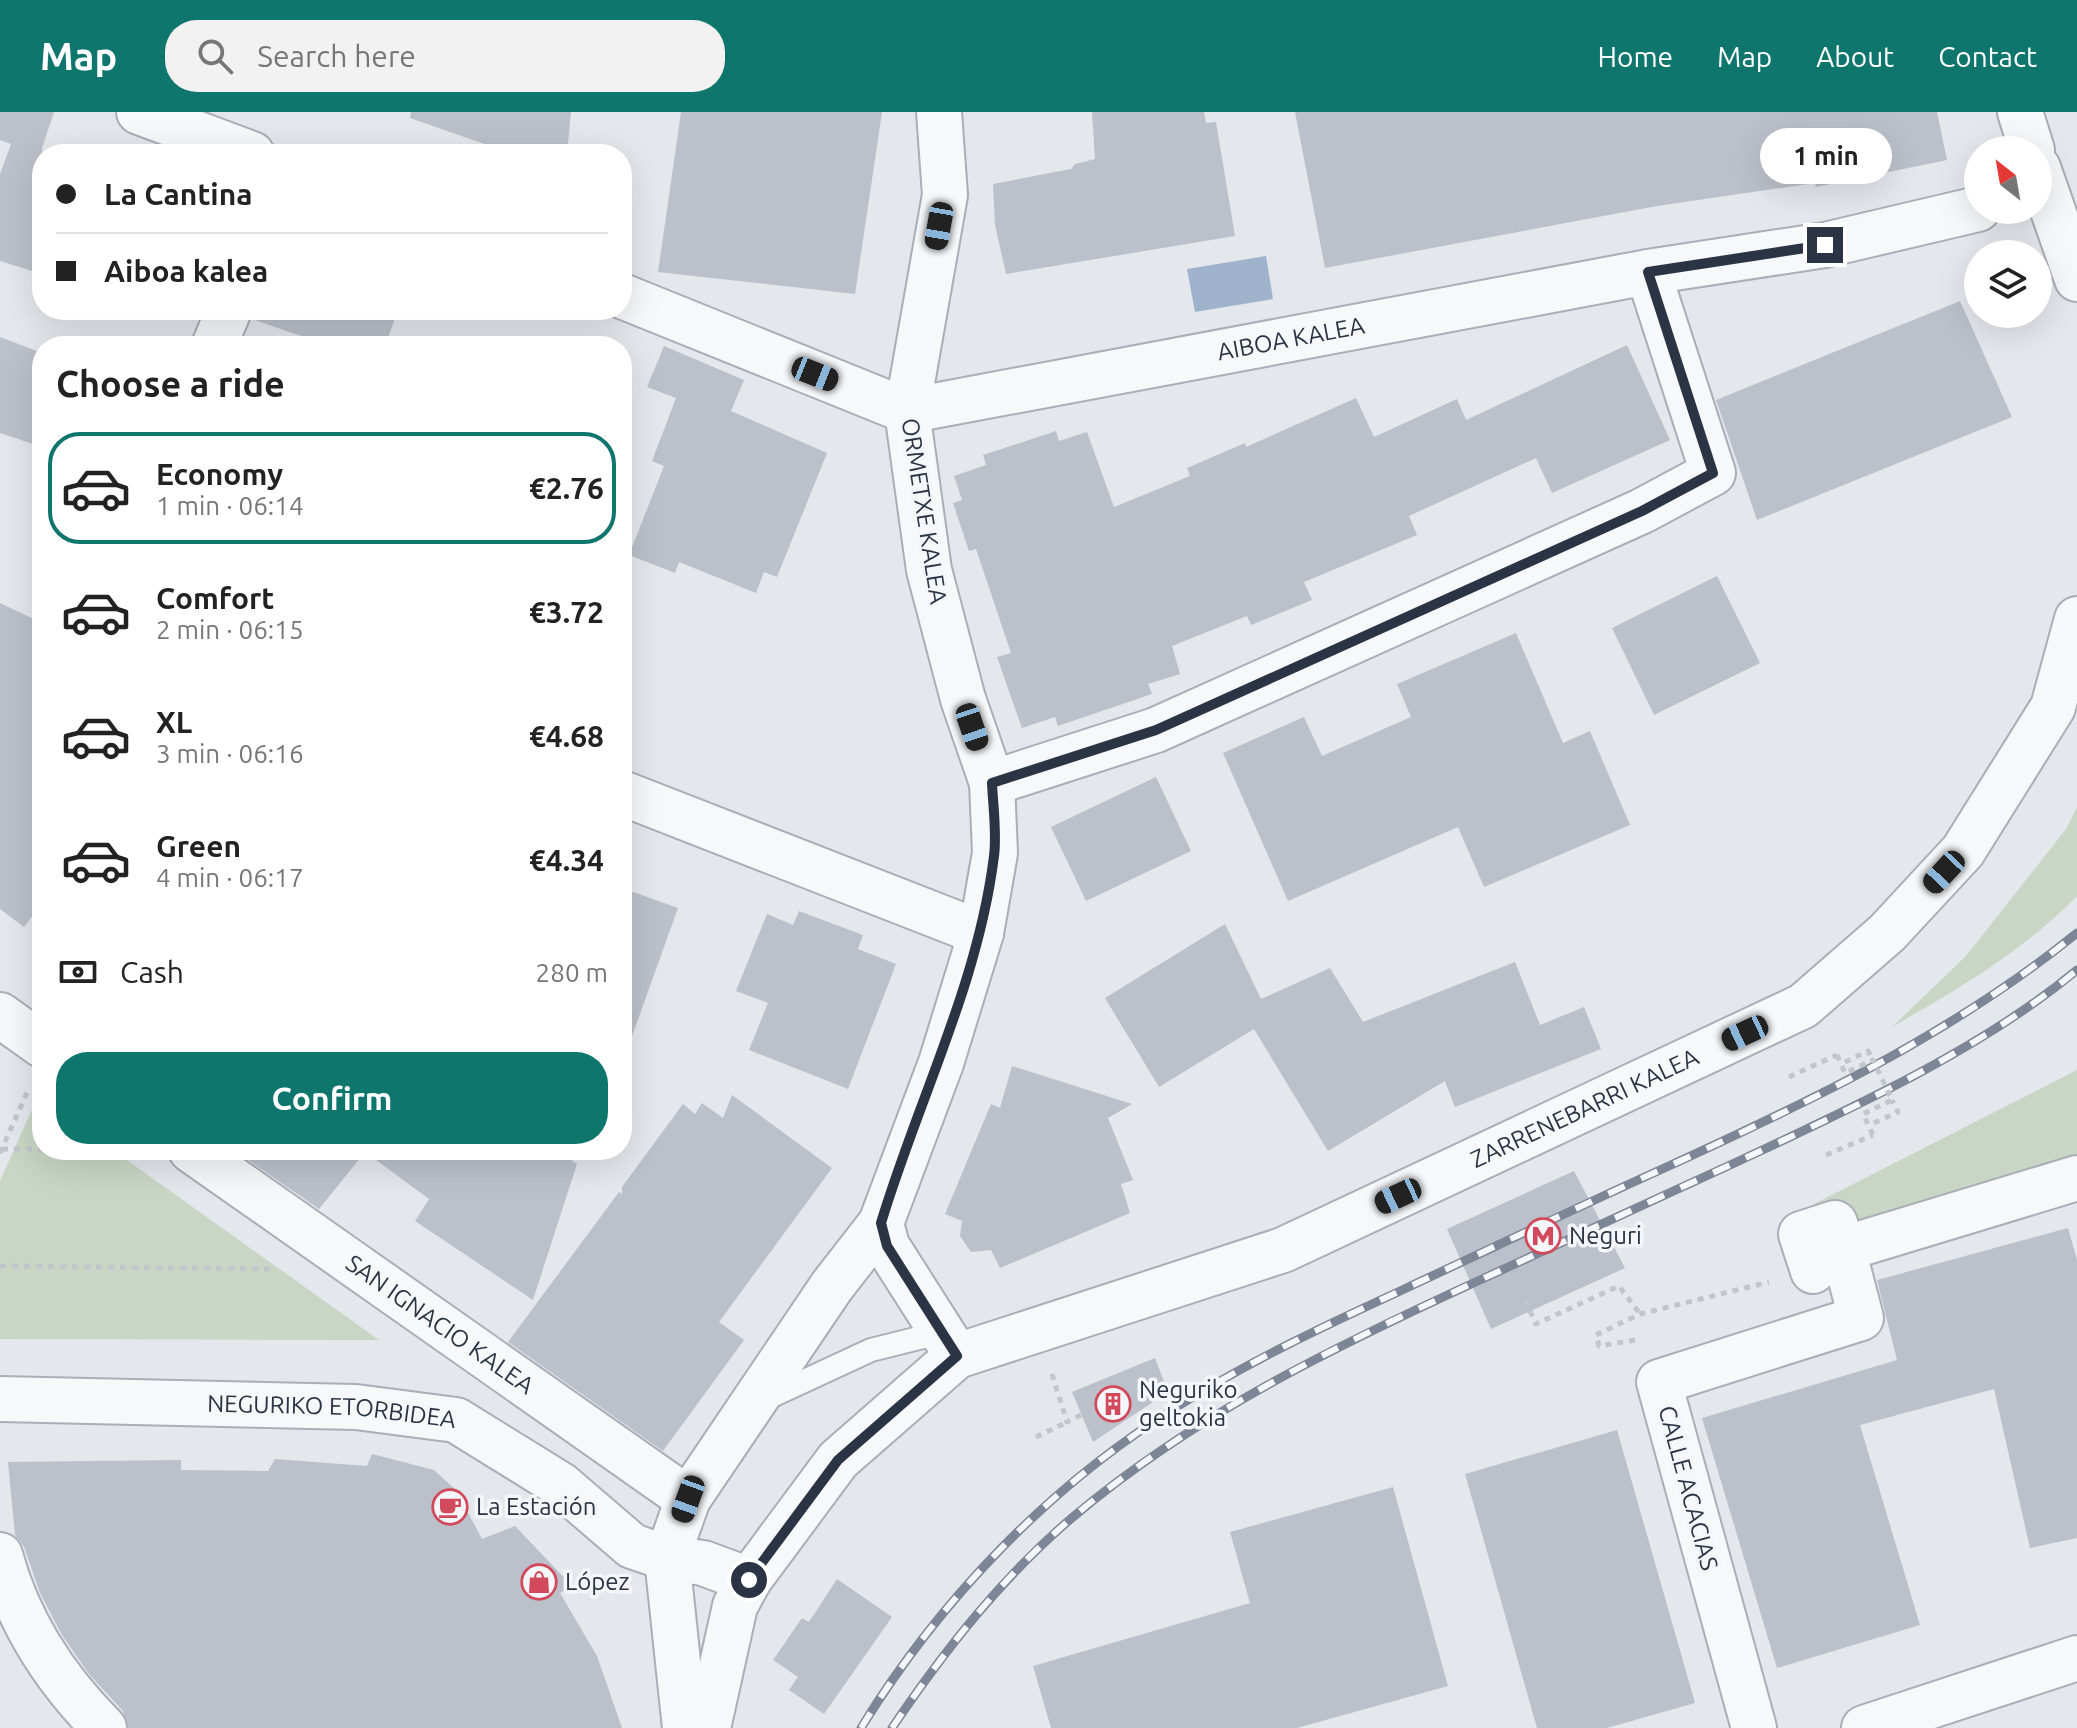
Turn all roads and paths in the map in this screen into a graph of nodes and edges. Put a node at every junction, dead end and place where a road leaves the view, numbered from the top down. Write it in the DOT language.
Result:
graph roads {
  1 [pos="139,112"];
  2 [pos="939,112"];
  3 [pos="2020,112"];
  4 [pos="2028,136"];
  5 [pos="225,144"];
  6 [pos="2052,202"];
  7 [pos="1964,212"];
  8 [pos="1648,272"];
  9 [pos="2077,279"];
  10 [pos="632,300"];
  11 [pos="907,411"];
  12 [pos="2077,619"];
  13 [pos="992,783"];
  14 [pos="632,797"];
  15 [pos="981,933"];
  16 [pos="0,1015"];
  17 [pos="32,1059"];
  18 [pos="1873,1060"];
  19 [pos="1845,1062"];
  20 [pos="32,1075"];
  21 [pos="1789,1077"];
  22 [pos="1892,1100"];
  23 [pos="1874,1123"];
  24 [pos="32,1149"];
  25 [pos="1,1151"];
  26 [pos="1826,1155"];
  27 [pos="205,1160"];
  28 [pos="2077,1178"];
  29 [pos="881,1223"];
  30 [pos="0,1266"];
  31 [pos="283,1269"];
  32 [pos="911,1282"];
  33 [pos="832,1286"];
  34 [pos="1525,1300"];
  35 [pos="1040,1331"];
  36 [pos="1638,1339"];
  37 [pos="950,1344"];
  38 [pos="0,1399"];
  39 [pos="748,1407"];
  40 [pos="1081,1415"];
  41 [pos="1067,1422"];
  42 [pos="1036,1437"];
  43 [pos="688,1499"];
  44 [pos="0,1555"];
  45 [pos="667,1558"];
  46 [pos="749,1580"];
  47 [pos="2077,1658"];
  48 [pos="104,1728"];
  49 [pos="685,1728"];
  50 [pos="708,1728"];
  51 [pos="1754,1728"];
  52 [pos="1864,1728"];
  1 -- 5 [label="street"];
  2 -- 11 [label="street, ORMETXE KALEA"];
  3 -- 4 [label="street"];
  6 -- 9 [label="street"];
  7 -- 8 [label="street, AIBOA KALEA"];
  8 -- 11 [label="street, AIBOA KALEA"];
  8 -- 13 [label="street"];
  10 -- 11 [label="street"];
  11 -- 13 [label="street, ORMETXE KALEA"];
  12 -- 35 [label="street, ZARRENEBARRI KALEA"];
  13 -- 15 [label="street, ORMETXE KALEA"];
  14 -- 15 [label="street"];
  15 -- 29 [label="street, ORMETXE KALEA"];
  16 -- 17 [label="street"];
  18 -- 19 [label="path"];
  18 -- 21 [label="path, bridge"];
  18 -- 22 [label="path, bridge"];
  20 -- 25 [label="path"];
  22 -- 23 [label="path"];
  22 -- 26 [label="path, bridge"];
  24 -- 25 [label="path"];
  27 -- 43 [label="street, SAN IGNACIO KALEA"];
  28 -- 51 [label="street, CALLE ACACIAS"];
  29 -- 32 [label="street"];
  29 -- 33 [label="street"];
  30 -- 31 [label="path"];
  32 -- 33 [label="street"];
  32 -- 37 [label="street"];
  33 -- 39 [label="street"];
  34 -- 36 [label="path"];
  35 -- 37 [label="street, ZARRENEBARRI KALEA"];
  35 -- 41 [label="path"];
  37 -- 39 [label="lane"];
  37 -- 46 [label="street"];
  38 -- 45 [label="street, NEGURIKO ETORBIDEA"];
  39 -- 43 [label="street"];
  40 -- 41 [label="path"];
  41 -- 42 [label="path"];
  43 -- 45 [label="street"];
  44 -- 48 [label="street"];
  45 -- 46 [label="street, NEGURIKO ETORBIDEA"];
  45 -- 49 [label="street"];
  46 -- 50 [label="street"];
  47 -- 52 [label="street"];
}
